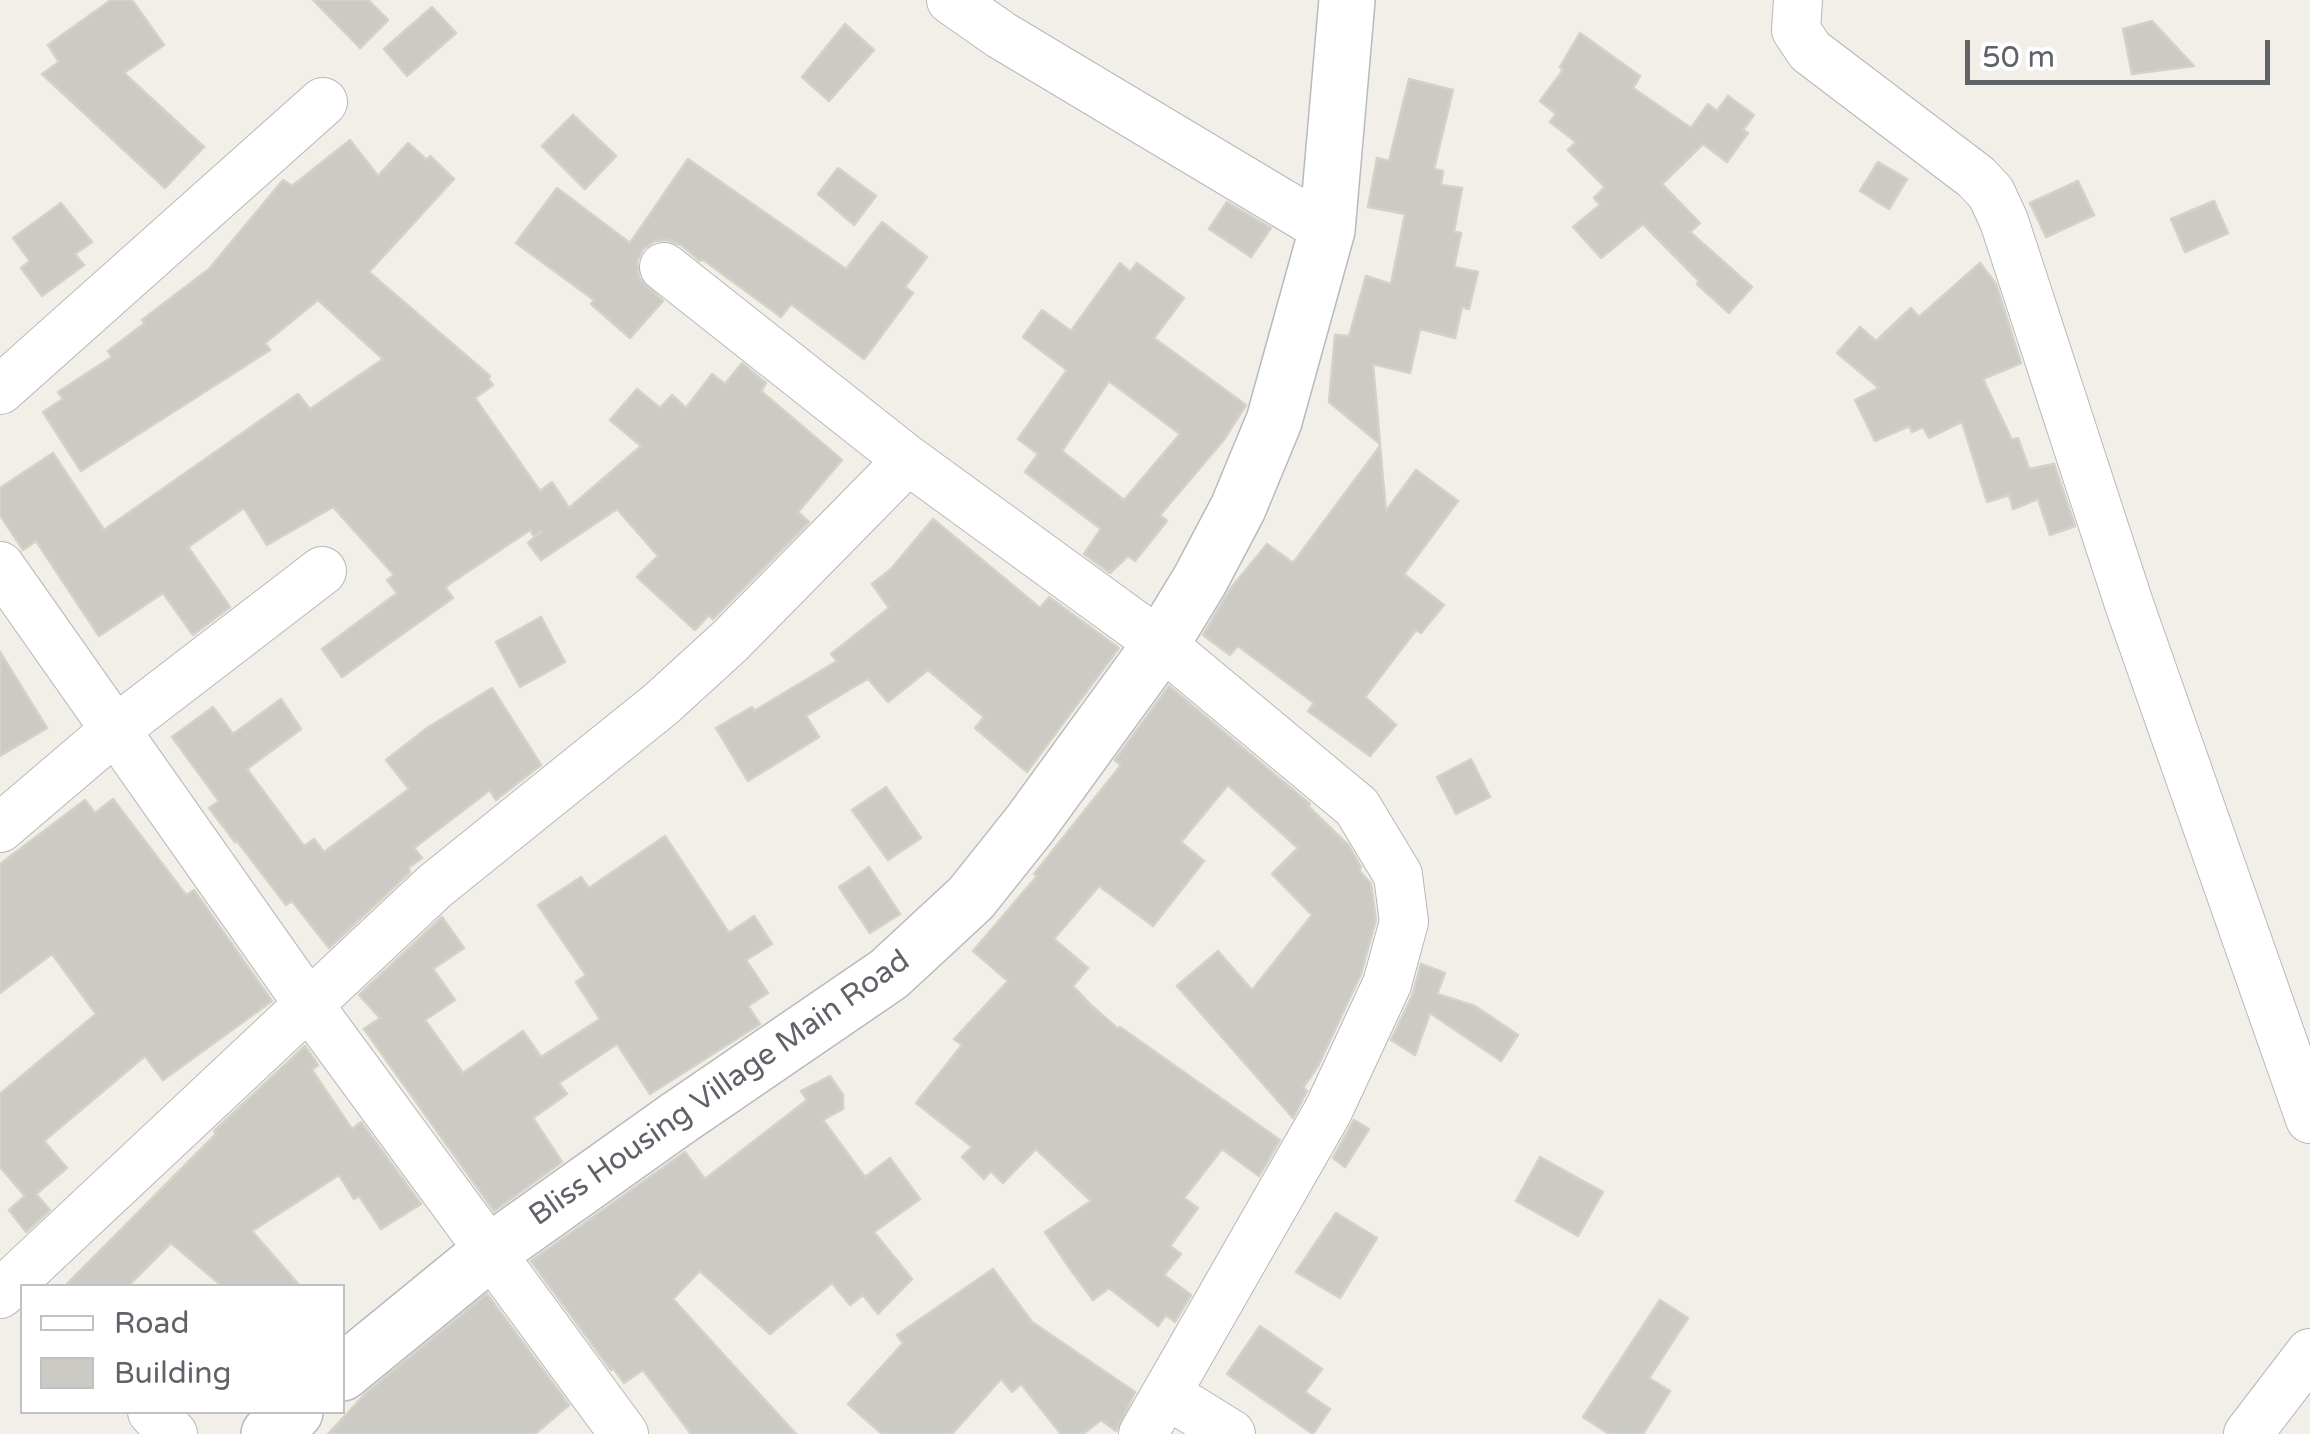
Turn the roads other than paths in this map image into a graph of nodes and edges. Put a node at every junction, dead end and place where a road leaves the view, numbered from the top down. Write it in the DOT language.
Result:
graph roads {
  1 [pos="951,0"];
  2 [pos="1346,0"];
  3 [pos="1798,0"];
  4 [pos="323,102"];
  5 [pos="1327,230"];
  6 [pos="664,267"];
  7 [pos="0,390"];
  8 [pos="908,460"];
  9 [pos="0,566"];
  10 [pos="322,571"];
  11 [pos="1161,644"];
  12 [pos="115,730"];
  13 [pos="0,828"];
  14 [pos="309,1004"];
  15 [pos="2310,1119"];
  16 [pos="490,1252"];
  17 [pos="15,1274"];
  18 [pos="2310,1353"];
  19 [pos="345,1371"];
  20 [pos="1168,1395"];
  21 [pos="154,1414"];
  22 [pos="294,1414"];
  23 [pos="172,1434"];
  24 [pos="269,1434"];
  25 [pos="624,1434"];
  26 [pos="1143,1434"];
  27 [pos="1231,1434"];
  28 [pos="2248,1434"];
  1 -- 5 [label="street"];
  2 -- 5 [label="street, Bliss Housing Village Main Road"];
  3 -- 15 [label="street"];
  4 -- 7 [label="street"];
  5 -- 11 [label="street, Bliss Housing Village Main Road"];
  6 -- 8 [label="street"];
  8 -- 11 [label="street"];
  8 -- 14 [label="street"];
  9 -- 12 [label="street"];
  10 -- 12 [label="street"];
  11 -- 16 [label="street, Bliss Housing Village Main Road"];
  11 -- 20 [label="street"];
  12 -- 13 [label="street"];
  12 -- 14 [label="street"];
  14 -- 16 [label="street"];
  14 -- 17 [label="street"];
  16 -- 19 [label="street, Bliss Housing Village Main Road"];
  16 -- 25 [label="street"];
  18 -- 28 [label="street"];
  20 -- 26 [label="street"];
  20 -- 27 [label="street"];
  21 -- 23 [label="street"];
  22 -- 24 [label="street"];
}
